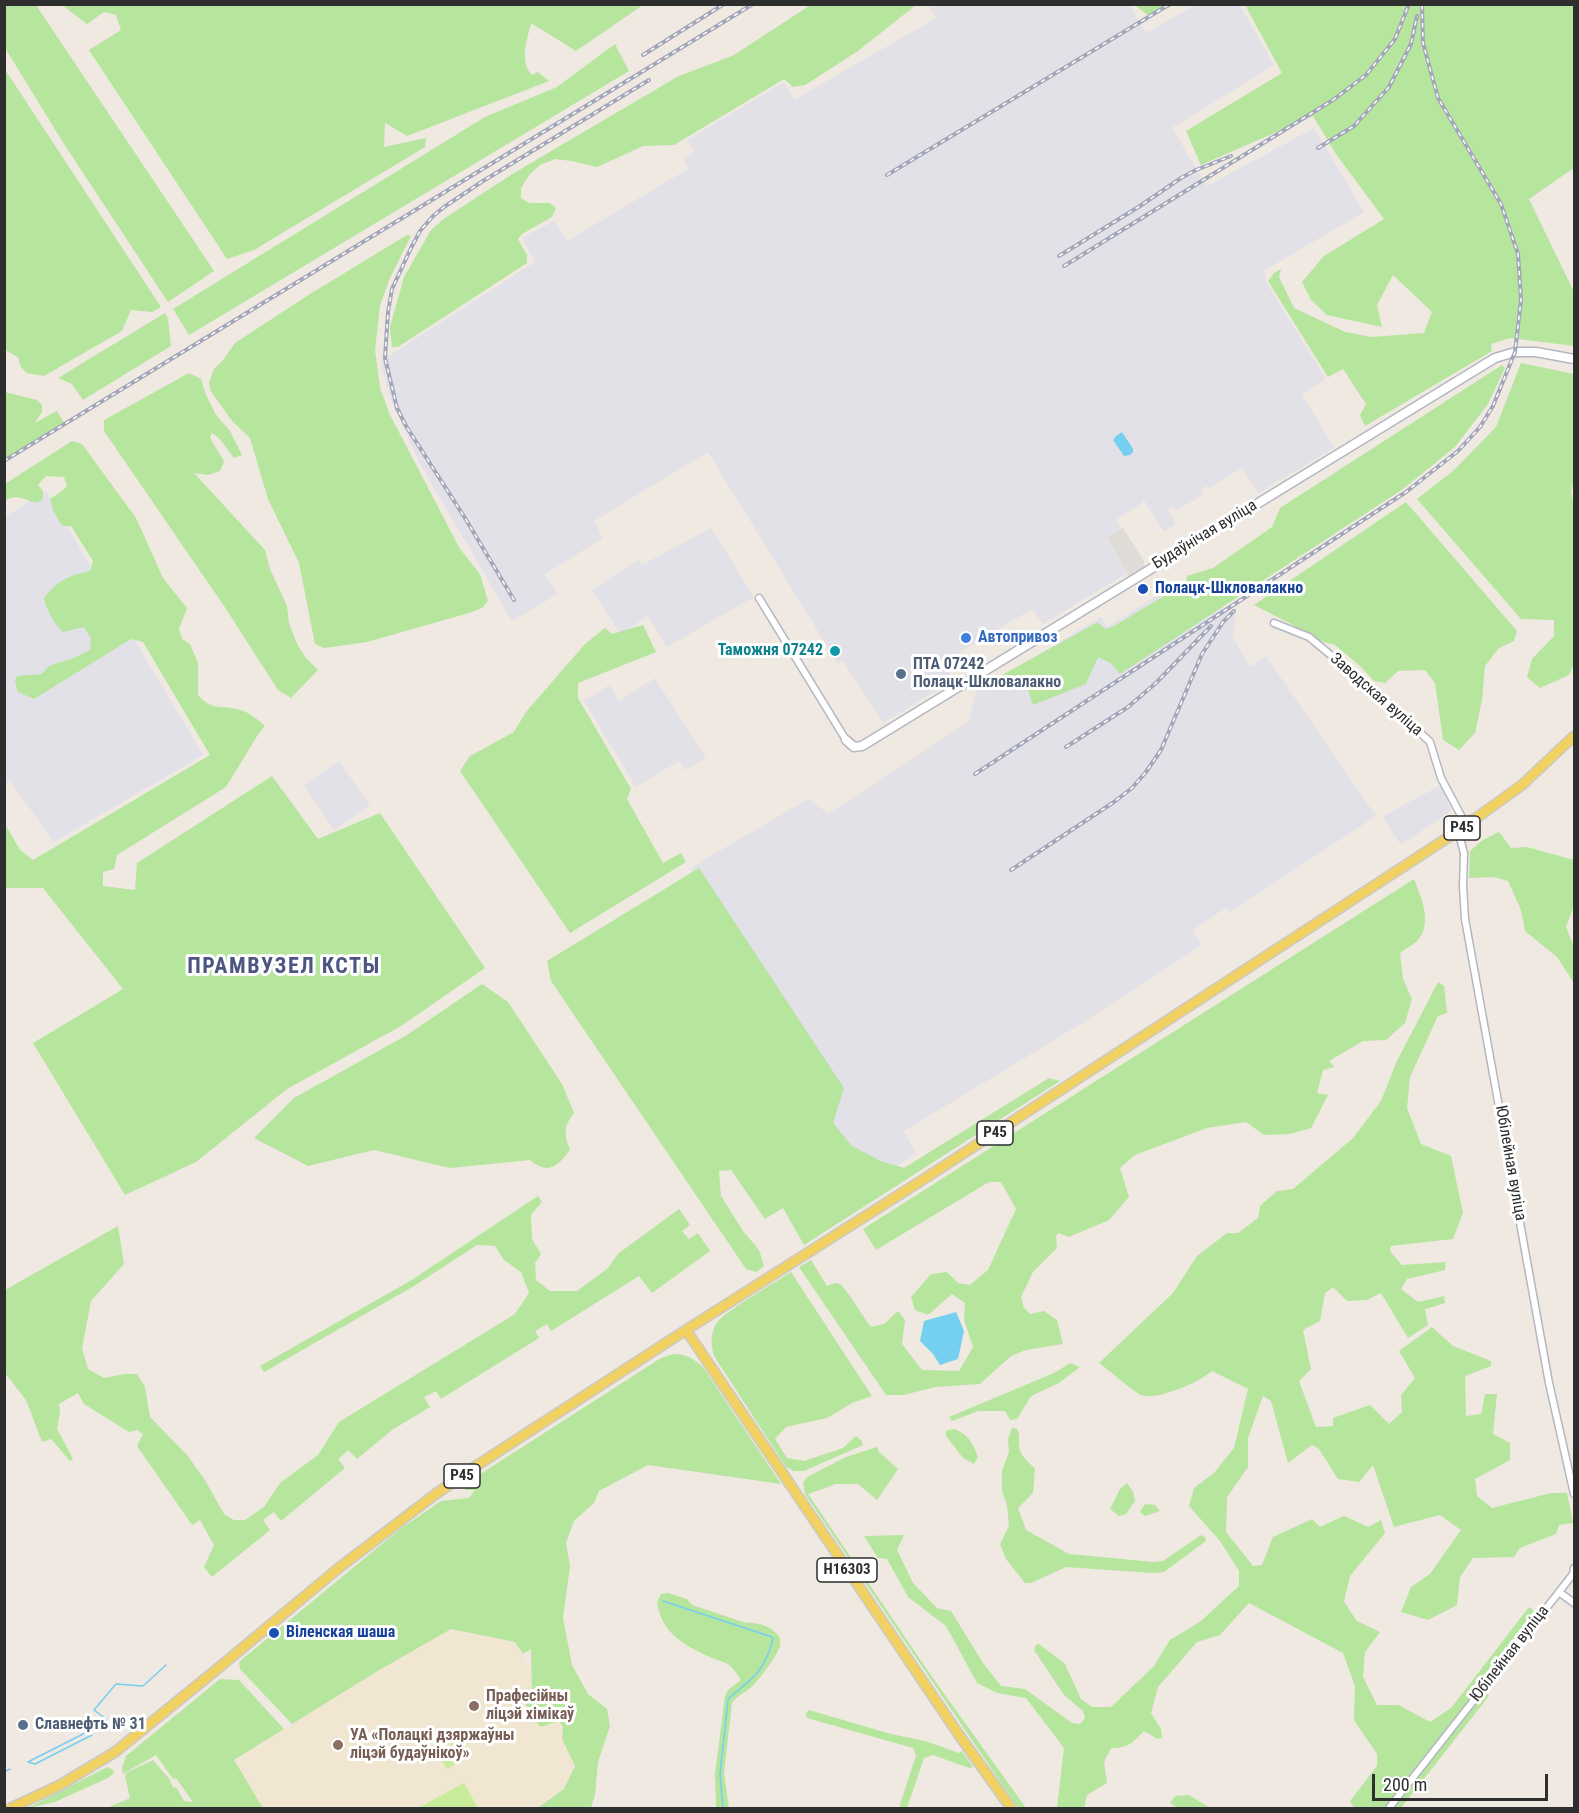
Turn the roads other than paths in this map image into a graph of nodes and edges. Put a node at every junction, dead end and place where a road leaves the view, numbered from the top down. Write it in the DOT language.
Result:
graph roads {
  1 [pos="1575,359"];
  2 [pos="759,598"];
  3 [pos="1274,623"];
  4 [pos="1575,736"];
  5 [pos="846,740"];
  6 [pos="1462,828"];
  7 [pos="686,1330"];
  8 [pos="1575,1494"];
  9 [pos="1575,1568"];
  10 [pos="1560,1592"];
  11 [pos="1575,1603"];
  12 [pos="11,1809"];
  13 [pos="1011,1809"];
  14 [pos="1389,1809"];
  1 -- 5 [label="street, Будаўнічая вуліца"];
  2 -- 5 [label="street"];
  3 -- 6 [label="street, Заводская вуліца"];
  4 -- 6 [label="main road, Р45"];
  6 -- 7 [label="main road, Р45"];
  6 -- 8 [label="street, Юбілейная вуліца"];
  7 -- 12 [label="main road, Р45"];
  7 -- 13 [label="main road, Н16303"];
  9 -- 10 [label="street, Юбілейная вуліца"];
  10 -- 11 [label="street"];
  10 -- 14 [label="street, Юбілейная вуліца"];
}
